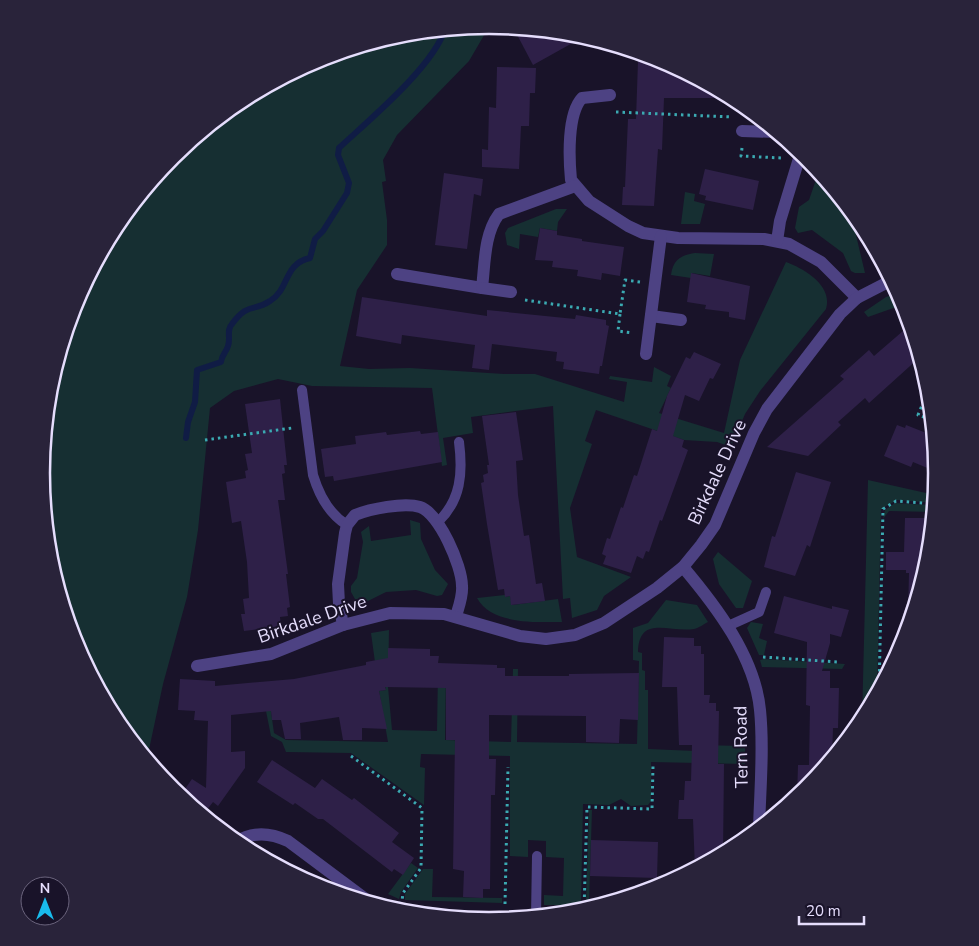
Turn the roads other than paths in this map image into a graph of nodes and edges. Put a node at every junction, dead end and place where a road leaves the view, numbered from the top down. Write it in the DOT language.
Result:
graph roads {
  1 [pos="610,96"];
  2 [pos="742,131"];
  3 [pos="765,132"];
  4 [pos="798,160"];
  5 [pos="575,186"];
  6 [pos="661,236"];
  7 [pos="777,241"];
  8 [pos="397,274"];
  9 [pos="885,284"];
  10 [pos="482,288"];
  11 [pos="510,292"];
  12 [pos="857,298"];
  13 [pos="651,316"];
  14 [pos="681,320"];
  15 [pos="646,354"];
  16 [pos="302,390"];
  17 [pos="459,442"];
  18 [pos="438,522"];
  19 [pos="348,525"];
  20 [pos="683,567"];
  21 [pos="766,592"];
  22 [pos="456,616"];
  23 [pos="343,625"];
  24 [pos="728,626"];
  25 [pos="197,666"];
  26 [pos="759,819"];
  27 [pos="245,838"];
  28 [pos="537,856"];
  29 [pos="355,891"];
  30 [pos="536,909"];
  1 -- 5 [label="street"];
  2 -- 3 [label="street"];
  4 -- 7 [label="street"];
  5 -- 6 [label="street"];
  5 -- 10 [label="street"];
  6 -- 7 [label="street"];
  6 -- 13 [label="street"];
  7 -- 12 [label="street"];
  8 -- 10 [label="street"];
  9 -- 12 [label="street, Birkdale Drive"];
  10 -- 11 [label="street"];
  12 -- 20 [label="street, Birkdale Drive"];
  13 -- 14 [label="street"];
  13 -- 15 [label="street"];
  16 -- 19 [label="lane"];
  17 -- 18 [label="lane"];
  18 -- 19 [label="street"];
  18 -- 22 [label="street"];
  19 -- 23 [label="street"];
  20 -- 22 [label="street, Birkdale Drive"];
  20 -- 24 [label="street, Tern Road"];
  21 -- 24 [label="lane"];
  22 -- 23 [label="street, Birkdale Drive"];
  23 -- 25 [label="street, Birkdale Drive"];
  24 -- 26 [label="street, Tern Road"];
  27 -- 29 [label="street"];
  28 -- 30 [label="lane"];
}
